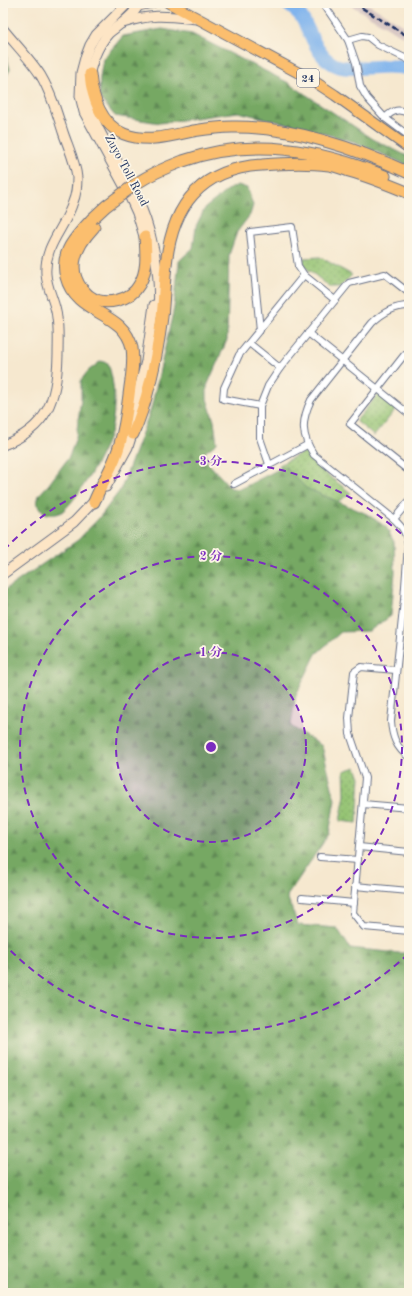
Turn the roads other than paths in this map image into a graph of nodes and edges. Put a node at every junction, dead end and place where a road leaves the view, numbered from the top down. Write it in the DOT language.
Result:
graph roads {
  1 [pos="128,3"];
  2 [pos="152,3"];
  3 [pos="169,3"];
  4 [pos="323,3"];
  5 [pos="138,4"];
  6 [pos="181,6"];
  7 [pos="201,20"];
  8 [pos="116,21"];
  9 [pos="3,29"];
  10 [pos="348,40"];
  11 [pos="409,60"];
  12 [pos="90,74"];
  13 [pos="409,114"];
  14 [pos="385,118"];
  15 [pos="409,136"];
  16 [pos="409,148"];
  17 [pos="330,165"];
  18 [pos="409,173"];
  19 [pos="409,185"];
  20 [pos="138,187"];
  21 [pos="409,193"];
  22 [pos="94,222"];
  23 [pos="145,237"];
  24 [pos="304,274"];
  25 [pos="409,293"];
  26 [pos="335,300"];
  27 [pos="409,306"];
  28 [pos="260,330"];
  29 [pos="308,333"];
  30 [pos="249,343"];
  31 [pos="409,358"];
  32 [pos="342,360"];
  33 [pos="280,368"];
  34 [pos="377,389"];
  35 [pos="260,406"];
  36 [pos="409,414"];
  37 [pos="133,434"];
  38 [pos="3,445"];
  39 [pos="307,445"];
  40 [pos="269,464"];
  41 [pos="409,471"];
  42 [pos="234,484"];
  43 [pos="409,501"];
  44 [pos="94,502"];
  45 [pos="394,519"];
  46 [pos="3,574"];
  47 [pos="406,600"];
  48 [pos="396,670"];
  49 [pos="409,757"];
  50 [pos="363,804"];
  51 [pos="409,808"];
  52 [pos="359,847"];
  53 [pos="409,852"];
  54 [pos="320,857"];
  55 [pos="358,860"];
  56 [pos="355,886"];
  57 [pos="409,891"];
  58 [pos="302,898"];
  59 [pos="354,903"];
  60 [pos="409,931"];
  1 -- 8 [label="street"];
  2 -- 5 [label="street"];
  3 -- 6 [label="main road, 24"];
  4 -- 10 [label="street"];
  5 -- 8 [label="street"];
  6 -- 7 [label="main road, 24"];
  7 -- 8 [label="street"];
  7 -- 16 [label="main road, 24"];
  8 -- 12 [label="street, Zuyo Toll Road"];
  8 -- 23 [label="street, Zuyo Toll Road"];
  9 -- 38 [label="street"];
  10 -- 11 [label="street"];
  10 -- 14 [label="street"];
  12 -- 18 [label="highway"];
  12 -- 37 [label="street, Zuyo Toll Road"];
  13 -- 14 [label="street"];
  14 -- 15 [label="street"];
  17 -- 20 [label="highway"];
  17 -- 21 [label="highway"];
  17 -- 37 [label="highway"];
  19 -- 20 [label="highway"];
  20 -- 22 [label="highway, bridge"];
  22 -- 23 [label="highway"];
  22 -- 44 [label="highway"];
  23 -- 44 [label="street, Zuyo Toll Road"];
  24 -- 26 [label="street"];
  24 -- 28 [label="street"];
  24 -- 28 [label="street"];
  25 -- 26 [label="street"];
  26 -- 29 [label="street"];
  27 -- 32 [label="street"];
  28 -- 30 [label="street"];
  29 -- 32 [label="street"];
  29 -- 33 [label="street"];
  30 -- 33 [label="street"];
  30 -- 35 [label="street"];
  31 -- 34 [label="street"];
  32 -- 34 [label="street"];
  32 -- 39 [label="street"];
  33 -- 35 [label="street"];
  34 -- 36 [label="street"];
  34 -- 41 [label="street"];
  35 -- 40 [label="street"];
  37 -- 44 [label="street, Zuyo Toll Road"];
  39 -- 40 [label="street"];
  39 -- 45 [label="street"];
  40 -- 42 [label="street"];
  43 -- 45 [label="street"];
  44 -- 46 [label="street, Zuyo Toll Road"];
  45 -- 47 [label="street"];
  47 -- 48 [label="street"];
  48 -- 49 [label="street"];
  48 -- 50 [label="street"];
  50 -- 51 [label="street"];
  50 -- 52 [label="street"];
  52 -- 53 [label="street"];
  52 -- 55 [label="street"];
  54 -- 55 [label="street"];
  55 -- 56 [label="street"];
  56 -- 57 [label="street"];
  56 -- 59 [label="street"];
  58 -- 59 [label="street"];
  59 -- 60 [label="street"];
}
